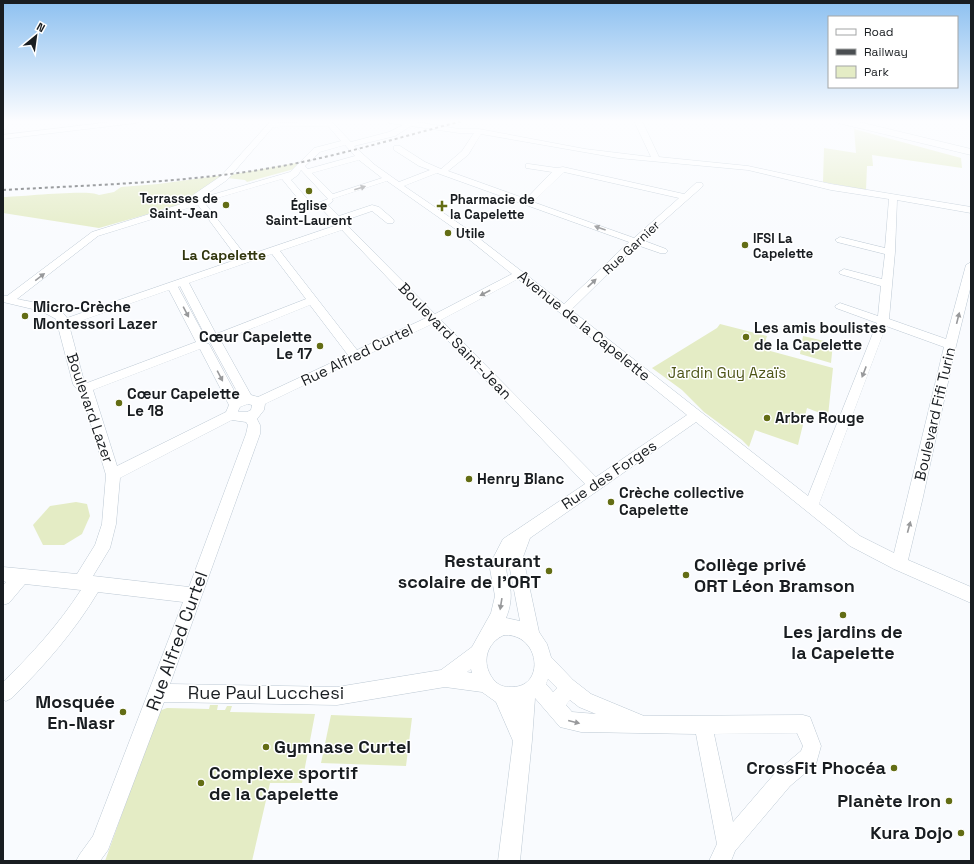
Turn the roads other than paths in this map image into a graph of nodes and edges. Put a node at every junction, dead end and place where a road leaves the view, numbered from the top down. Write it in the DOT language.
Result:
graph roads {
  1 [pos="239,161"];
  2 [pos="311,161"];
  3 [pos="343,161"];
  4 [pos="366,161"];
  5 [pos="418,161"];
  6 [pos="453,161"];
  7 [pos="680,161"];
  8 [pos="529,166"];
  9 [pos="305,171"];
  10 [pos="439,171"];
  11 [pos="558,171"];
  12 [pos="295,173"];
  13 [pos="389,178"];
  14 [pos="272,179"];
  15 [pos="286,180"];
  16 [pos="398,185"];
  17 [pos="699,185"];
  18 [pos="686,197"];
  19 [pos="893,197"];
  20 [pos="199,201"];
  21 [pos="327,201"];
  22 [pos="527,203"];
  23 [pos="971,210"];
  24 [pos="390,221"];
  25 [pos="340,223"];
  26 [pos="840,240"];
  27 [pos="636,242"];
  28 [pos="274,250"];
  29 [pos="663,251"];
  30 [pos="890,252"];
  31 [pos="244,260"];
  32 [pos="971,264"];
  33 [pos="844,272"];
  34 [pos="519,275"];
  35 [pos="178,284"];
  36 [pos="888,284"];
  37 [pos="6,300"];
  38 [pos="312,300"];
  39 [pos="840,306"];
  40 [pos="564,310"];
  41 [pos="433,318"];
  42 [pos="883,321"];
  43 [pos="63,323"];
  44 [pos="208,341"];
  45 [pos="951,345"];
  46 [pos="356,356"];
  47 [pos="86,388"];
  48 [pos="253,401"];
  49 [pos="234,409"];
  50 [pos="696,416"];
  51 [pos="250,417"];
  52 [pos="113,475"];
  53 [pos="595,485"];
  54 [pos="811,507"];
  55 [pos="523,535"];
  56 [pos="498,560"];
  57 [pos="899,564"];
  58 [pos="3,574"];
  59 [pos="22,576"];
  60 [pos="519,578"];
  61 [pos="88,583"];
  62 [pos="194,595"];
  63 [pos="971,595"];
  64 [pos="3,597"];
  65 [pos="490,633"];
  66 [pos="531,635"];
  67 [pos="478,653"];
  68 [pos="544,662"];
  69 [pos="446,678"];
  70 [pos="485,684"];
  71 [pos="567,686"];
  72 [pos="531,690"];
  73 [pos="6,692"];
  74 [pos="158,693"];
  75 [pos="502,696"];
  76 [pos="550,703"];
  77 [pos="703,724"];
  78 [pos="650,725"];
  79 [pos="523,740"];
  80 [pos="723,852"];
  81 [pos="87,861"];
  82 [pos="509,861"];
  1 -- 20 [label="street"];
  2 -- 9 [label="street"];
  3 -- 9 [label="street"];
  4 -- 13 [label="street, Avenue de la Capelette"];
  5 -- 10 [label="street"];
  6 -- 10 [label="street"];
  7 -- 19 [label="street"];
  8 -- 11 [label="street"];
  9 -- 12 [label="street"];
  9 -- 15 [label="street"];
  9 -- 21 [label="street, Boulevard Saint-Jean"];
  10 -- 16 [label="street"];
  10 -- 22 [label="street"];
  11 -- 18 [label="street"];
  11 -- 22 [label="street"];
  12 -- 14 [label="street"];
  12 -- 15 [label="street"];
  13 -- 16 [label="street, Avenue de la Capelette"];
  21 -- 13 [label="street, one-way"];
  14 -- 15 [label="street"];
  14 -- 20 [label="street"];
  15 -- 21 [label="street"];
  16 -- 34 [label="street, Avenue de la Capelette"];
  17 -- 18 [label="street, Rue Garnier"];
  18 -- 27 [label="street, Rue Garnier"];
  19 -- 23 [label="street"];
  19 -- 30 [label="street"];
  20 -- 31 [label="street"];
  37 -- 20 [label="street, one-way"];
  21 -- 25 [label="street, Boulevard Saint-Jean"];
  27 -- 22 [label="street, one-way"];
  24 -- 25 [label="street"];
  25 -- 28 [label="street"];
  25 -- 41 [label="street, Boulevard Saint-Jean"];
  26 -- 30 [label="street"];
  27 -- 29 [label="street"];
  40 -- 27 [label="street, Rue Garnier, one-way"];
  28 -- 31 [label="street"];
  28 -- 38 [label="street"];
  30 -- 36 [label="street"];
  31 -- 35 [label="street"];
  45 -- 32 [label="street, Boulevard Fifi Turin, one-way"];
  33 -- 36 [label="street"];
  34 -- 40 [label="street, Avenue de la Capelette"];
  34 -- 41 [label="street, Rue Alfred Curtel, one-way"];
  35 -- 43 [label="street"];
  35 -- 44 [label="street"];
  36 -- 42 [label="street"];
  37 -- 43 [label="street"];
  38 -- 44 [label="street"];
  38 -- 46 [label="street"];
  39 -- 42 [label="street"];
  40 -- 50 [label="street, Avenue de la Capelette"];
  41 -- 46 [label="street, Rue Alfred Curtel"];
  41 -- 53 [label="street, Boulevard Saint-Jean"];
  42 -- 45 [label="street"];
  42 -- 54 [label="street, one-way"];
  43 -- 47 [label="street, Boulevard Lazer"];
  44 -- 47 [label="street"];
  44 -- 48 [label="street"];
  44 -- 49 [label="street, one-way"];
  57 -- 45 [label="street, Boulevard Fifi Turin, one-way"];
  46 -- 48 [label="street, Rue Alfred Curtel"];
  47 -- 52 [label="street, Boulevard Lazer"];
  48 -- 49 [label="street, Rue Alfred Curtel"];
  48 -- 51 [label="street"];
  49 -- 51 [label="street"];
  49 -- 52 [label="street, Rue Alfred Curtel"];
  50 -- 53 [label="street, Rue des Forges"];
  50 -- 54 [label="street, Avenue de la Capelette"];
  51 -- 62 [label="street, Rue Alfred Curtel"];
  52 -- 61 [label="street, Boulevard Lazer"];
  53 -- 55 [label="street, Rue des Forges"];
  54 -- 57 [label="street, Avenue de la Capelette"];
  55 -- 56 [label="street, Rue des Forges"];
  55 -- 60 [label="street"];
  56 -- 60 [label="street"];
  56 -- 65 [label="street, one-way"];
  57 -- 63 [label="street, Avenue de la Capelette"];
  58 -- 59 [label="street"];
  59 -- 61 [label="street"];
  59 -- 64 [label="street"];
  60 -- 66 [label="street"];
  61 -- 62 [label="street"];
  61 -- 73 [label="street, Boulevard Lazer"];
  62 -- 74 [label="street, Rue Alfred Curtel"];
  65 -- 66 [label="street"];
  65 -- 67 [label="street"];
  66 -- 68 [label="street"];
  67 -- 69 [label="street, Rue Paul Lucchesi"];
  67 -- 70 [label="street"];
  68 -- 71 [label="street"];
  68 -- 72 [label="street"];
  69 -- 70 [label="street, Rue Paul Lucchesi"];
  69 -- 74 [label="street, Rue Paul Lucchesi"];
  70 -- 75 [label="street"];
  71 -- 76 [label="street"];
  71 -- 78 [label="street"];
  72 -- 75 [label="street"];
  72 -- 76 [label="street"];
  72 -- 79 [label="street"];
  74 -- 81 [label="street, Rue Alfred Curtel"];
  75 -- 79 [label="street"];
  76 -- 78 [label="street, one-way"];
  77 -- 78 [label="street"];
  77 -- 80 [label="street"];
  77 -- 80 [label="street"];
  79 -- 82 [label="street"];
}
